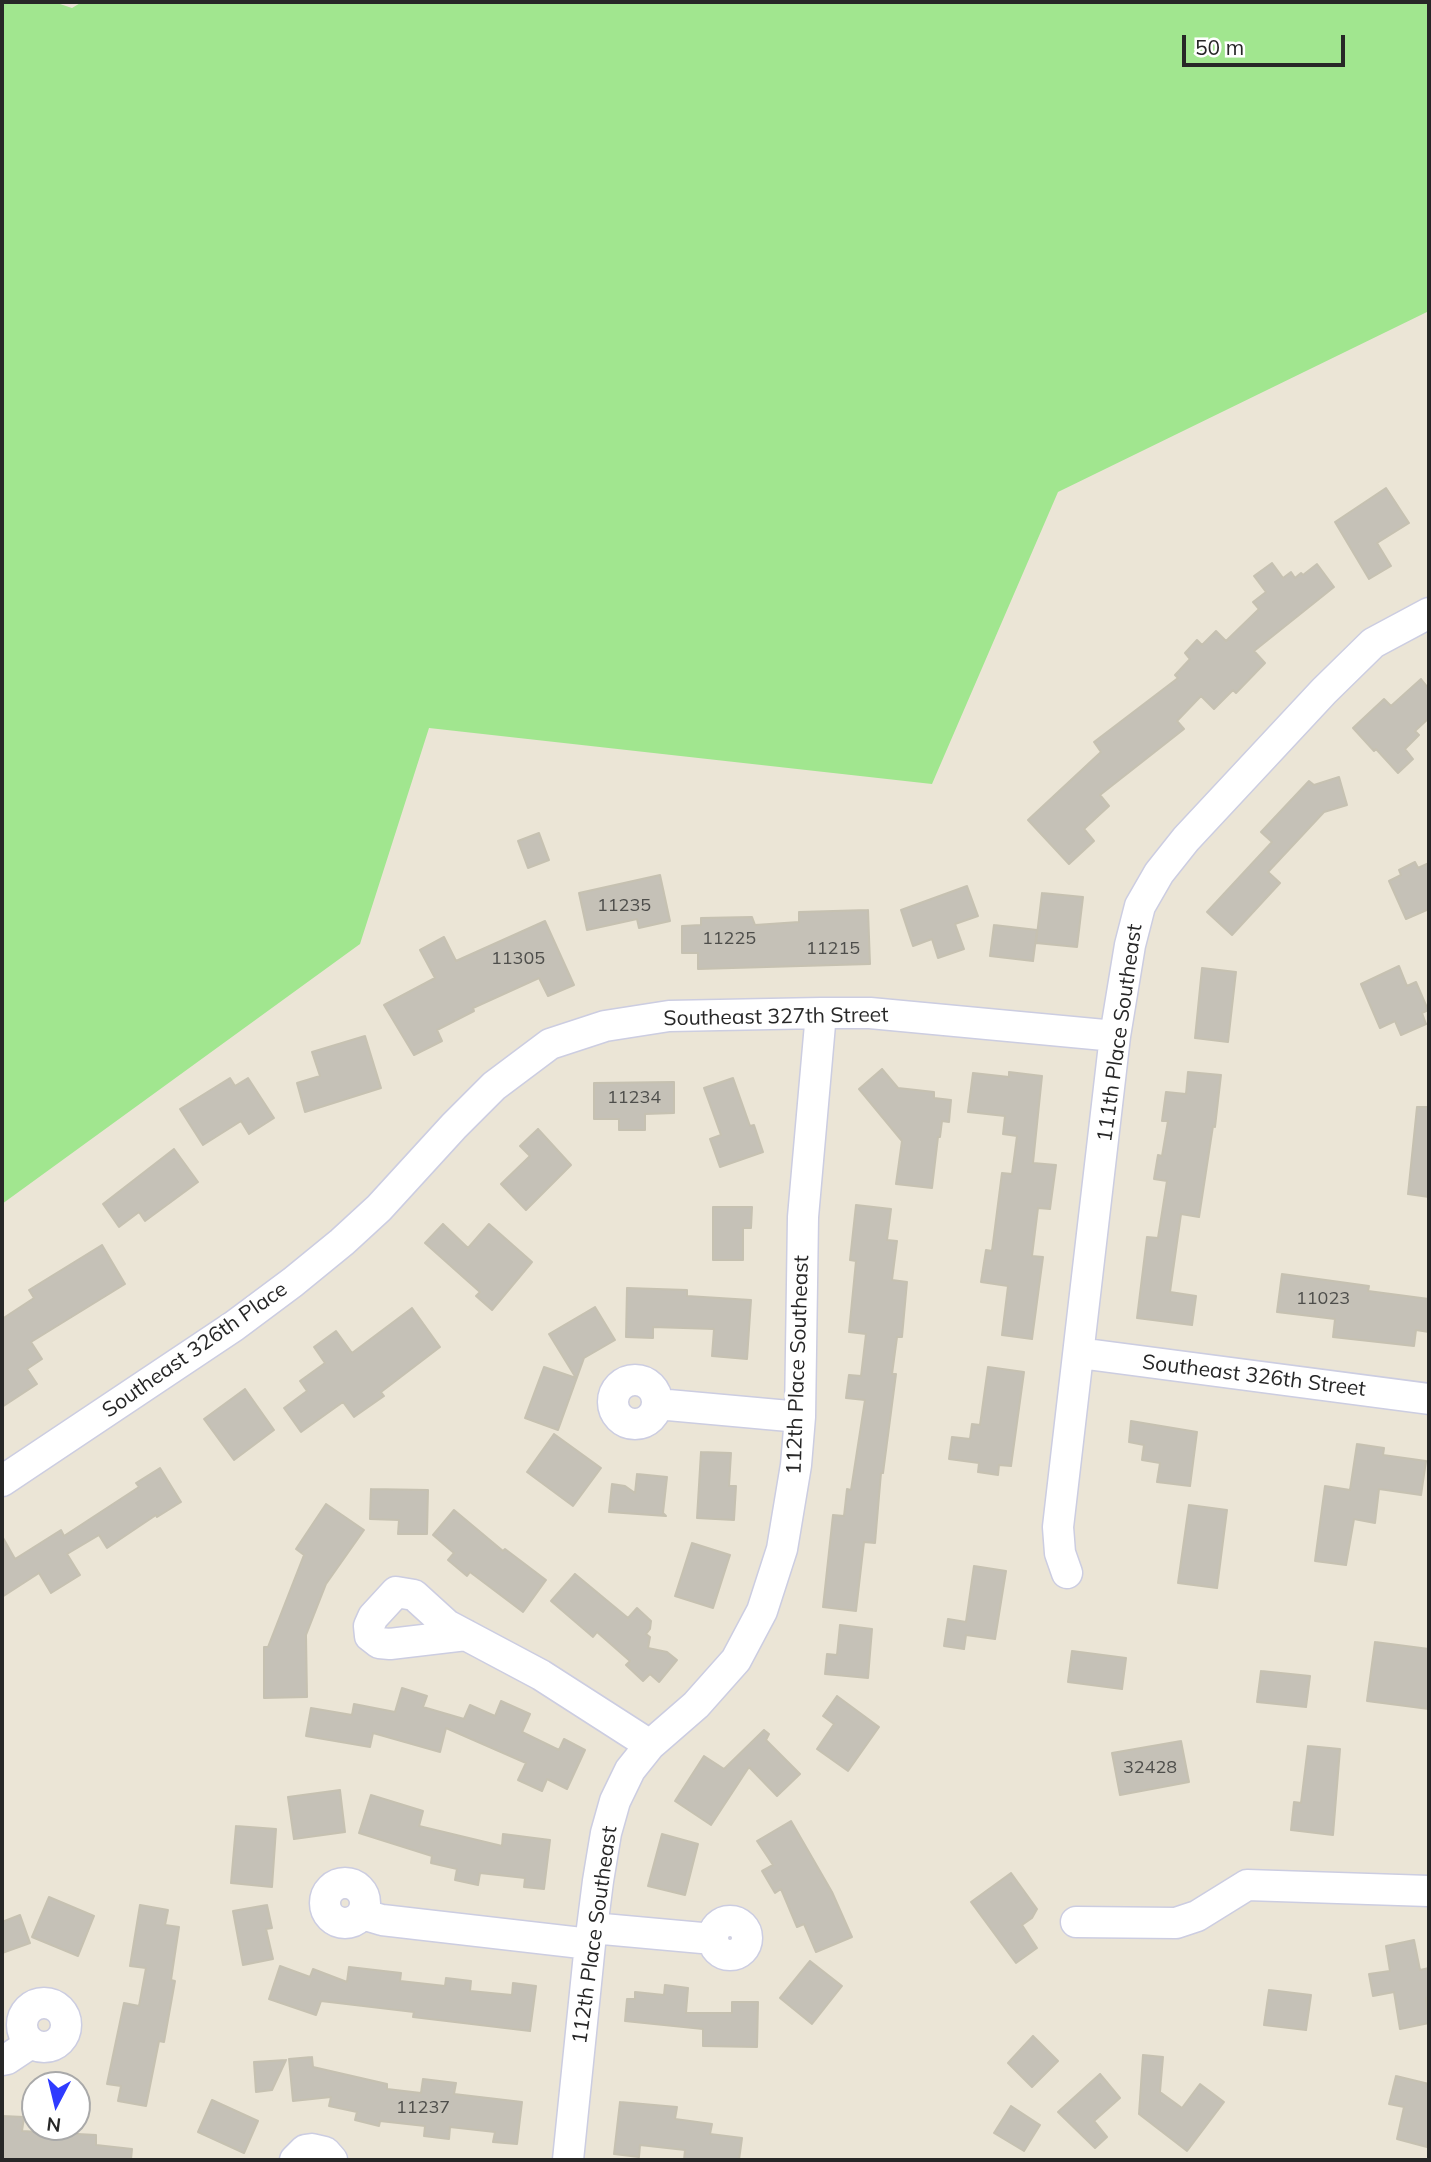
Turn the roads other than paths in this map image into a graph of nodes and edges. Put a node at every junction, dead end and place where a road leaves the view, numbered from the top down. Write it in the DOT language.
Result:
graph roads {
  1 [pos="1429,613"];
  2 [pos="821,1013"];
  3 [pos="1115,1036"];
  4 [pos="379,1208"];
  5 [pos="1079,1353"];
  6 [pos="1429,1399"];
  7 [pos="657,1404"];
  8 [pos="800,1417"];
  9 [pos="2,1481"];
  10 [pos="1067,1573"];
  11 [pos="466,1635"];
  12 [pos="650,1745"];
  13 [pos="1429,1891"];
  14 [pos="362,1914"];
  15 [pos="1076,1922"];
  16 [pos="591,1936"];
  17 [pos="713,1939"];
  18 [pos="31,2043"];
  19 [pos="2,2060"];
  20 [pos="295,2160"];
  21 [pos="332,2160"];
  22 [pos="568,2160"];
  1 -- 3 [label="street, 111th Place Southeast"];
  2 -- 3 [label="street, Southeast 327th Street"];
  2 -- 4 [label="street, Southeast 327th Street"];
  2 -- 8 [label="street, 112th Place Southeast"];
  3 -- 5 [label="street, 111th Place Southeast"];
  4 -- 9 [label="street, Southeast 326th Place"];
  5 -- 6 [label="street, Southeast 326th Street"];
  5 -- 10 [label="street, 111th Place Southeast"];
  7 -- 8 [label="street"];
  8 -- 12 [label="street, 112th Place Southeast"];
  11 -- 12 [label="street"];
  12 -- 16 [label="street, 112th Place Southeast"];
  13 -- 15 [label="street"];
  14 -- 16 [label="street"];
  16 -- 17 [label="street"];
  16 -- 22 [label="street, 112th Place Southeast"];
  18 -- 19 [label="street"];
  20 -- 21 [label="street"];
}
